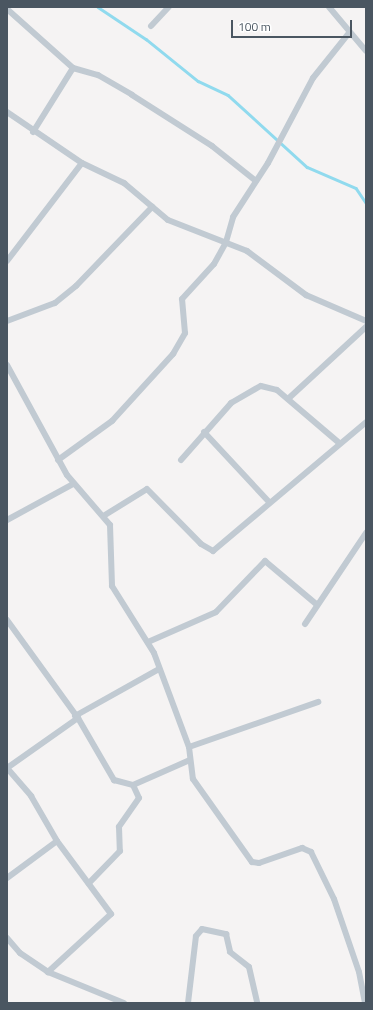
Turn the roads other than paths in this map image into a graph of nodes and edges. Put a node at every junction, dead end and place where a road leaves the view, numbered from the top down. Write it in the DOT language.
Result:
graph roads {
  1 [pos="169,7"];
  2 [pos="328,7"];
  3 [pos="7,9"];
  4 [pos="151,26"];
  5 [pos="349,33"];
  6 [pos="366,51"];
  7 [pos="73,68"];
  8 [pos="7,112"];
  9 [pos="33,132"];
  10 [pos="82,163"];
  11 [pos="256,181"];
  12 [pos="152,207"];
  13 [pos="226,242"];
  14 [pos="7,261"];
  15 [pos="7,321"];
  16 [pos="366,322"];
  17 [pos="366,327"];
  18 [pos="7,365"];
  19 [pos="289,398"];
  20 [pos="366,422"];
  21 [pos="204,432"];
  22 [pos="338,442"];
  23 [pos="58,460"];
  24 [pos="181,460"];
  25 [pos="73,484"];
  26 [pos="269,502"];
  27 [pos="105,515"];
  28 [pos="7,520"];
  29 [pos="366,533"];
  30 [pos="316,604"];
  31 [pos="7,620"];
  32 [pos="305,624"];
  33 [pos="148,642"];
  34 [pos="159,669"];
  35 [pos="318,702"];
  36 [pos="77,717"];
  37 [pos="189,747"];
  38 [pos="190,760"];
  39 [pos="7,768"];
  40 [pos="133,785"];
  41 [pos="57,841"];
  42 [pos="7,878"];
  43 [pos="89,883"];
  44 [pos="7,938"];
  45 [pos="48,972"];
  46 [pos="124,1003"];
  47 [pos="188,1003"];
  48 [pos="257,1003"];
  49 [pos="365,1003"];
  1 -- 4 [label="street"];
  2 -- 5 [label="street"];
  3 -- 7 [label="street"];
  5 -- 6 [label="street"];
  5 -- 11 [label="street"];
  7 -- 9 [label="street"];
  7 -- 11 [label="street"];
  8 -- 9 [label="street"];
  9 -- 10 [label="street"];
  10 -- 12 [label="street"];
  10 -- 14 [label="street"];
  11 -- 13 [label="street"];
  12 -- 13 [label="street"];
  12 -- 15 [label="street"];
  13 -- 16 [label="street"];
  13 -- 23 [label="street"];
  17 -- 19 [label="street"];
  18 -- 23 [label="street"];
  19 -- 21 [label="street"];
  19 -- 22 [label="street"];
  20 -- 22 [label="street"];
  21 -- 24 [label="street"];
  21 -- 26 [label="street"];
  22 -- 26 [label="street"];
  23 -- 25 [label="street"];
  25 -- 27 [label="street"];
  25 -- 28 [label="street"];
  26 -- 27 [label="street"];
  27 -- 33 [label="street"];
  29 -- 30 [label="street"];
  30 -- 32 [label="street"];
  30 -- 33 [label="street"];
  31 -- 36 [label="street"];
  33 -- 34 [label="street"];
  34 -- 36 [label="street"];
  34 -- 37 [label="street"];
  35 -- 37 [label="street"];
  36 -- 39 [label="street"];
  36 -- 40 [label="street"];
  37 -- 38 [label="street"];
  38 -- 40 [label="street"];
  38 -- 49 [label="street"];
  39 -- 41 [label="street"];
  40 -- 43 [label="street"];
  41 -- 42 [label="street"];
  41 -- 43 [label="street"];
  43 -- 45 [label="street"];
  44 -- 45 [label="street"];
  45 -- 46 [label="street"];
  47 -- 48 [label="street"];
}
